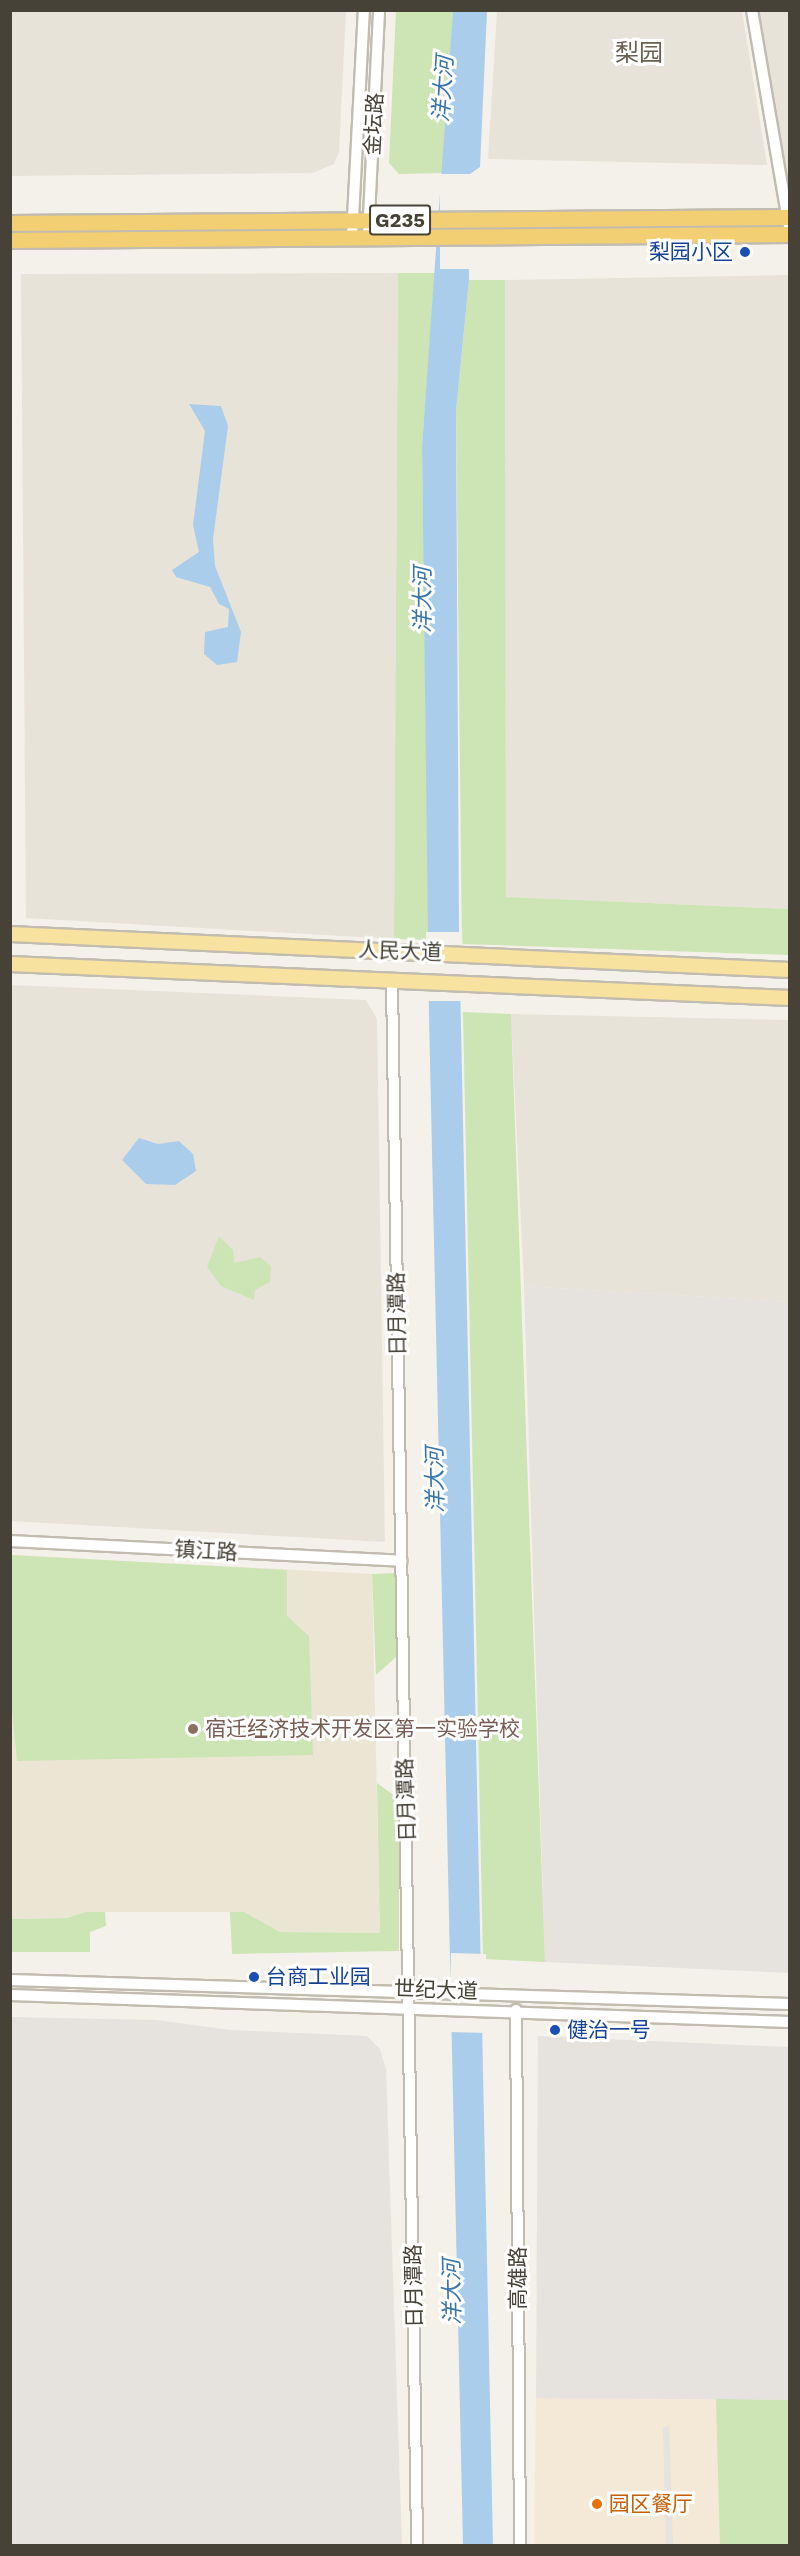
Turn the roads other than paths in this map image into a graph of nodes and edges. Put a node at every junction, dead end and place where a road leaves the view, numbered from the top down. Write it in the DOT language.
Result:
graph roads {
  1 [pos="364,10"];
  2 [pos="379,10"];
  3 [pos="752,10"];
  4 [pos="361,220"];
  5 [pos="10,222"];
  6 [pos="789,225"];
  7 [pos="352,237"];
  8 [pos="368,237"];
  9 [pos="10,240"];
  10 [pos="10,934"];
  11 [pos="10,964"];
  12 [pos="789,970"];
  13 [pos="392,983"];
  14 [pos="789,998"];
  15 [pos="10,1541"];
  16 [pos="401,1561"];
  17 [pos="10,1980"];
  18 [pos="411,1989"];
  19 [pos="10,1995"];
  20 [pos="789,2004"];
  21 [pos="411,2008"];
  22 [pos="516,2010"];
  23 [pos="789,2022"];
  24 [pos="417,2546"];
  25 [pos="520,2546"];
  1 -- 4 [label="street, 金坛路"];
  2 -- 4 [label="street, 金坛路"];
  3 -- 6 [label="street"];
  4 -- 5 [label="highway, G235"];
  4 -- 6 [label="highway, G235"];
  4 -- 7 [label="street, 金坛路"];
  4 -- 8 [label="street, 金坛路"];
  6 -- 8 [label="highway, G235"];
  7 -- 8 [label="highway, G235"];
  7 -- 9 [label="highway, G235"];
  10 -- 12 [label="main road, 人民大道"];
  11 -- 13 [label="main road, 人民大道"];
  13 -- 14 [label="main road, 人民大道"];
  13 -- 16 [label="street, 日月潭路"];
  15 -- 16 [label="street, 镇江路"];
  16 -- 18 [label="street, 日月潭路"];
  17 -- 18 [label="street, 世纪大道"];
  18 -- 20 [label="street, 世纪大道"];
  18 -- 21 [label="street, 日月潭路"];
  19 -- 21 [label="street, 世纪大道"];
  21 -- 22 [label="street, 世纪大道"];
  21 -- 24 [label="street, 日月潭路"];
  22 -- 23 [label="street, 世纪大道"];
  22 -- 25 [label="street, 高雄路"];
}
